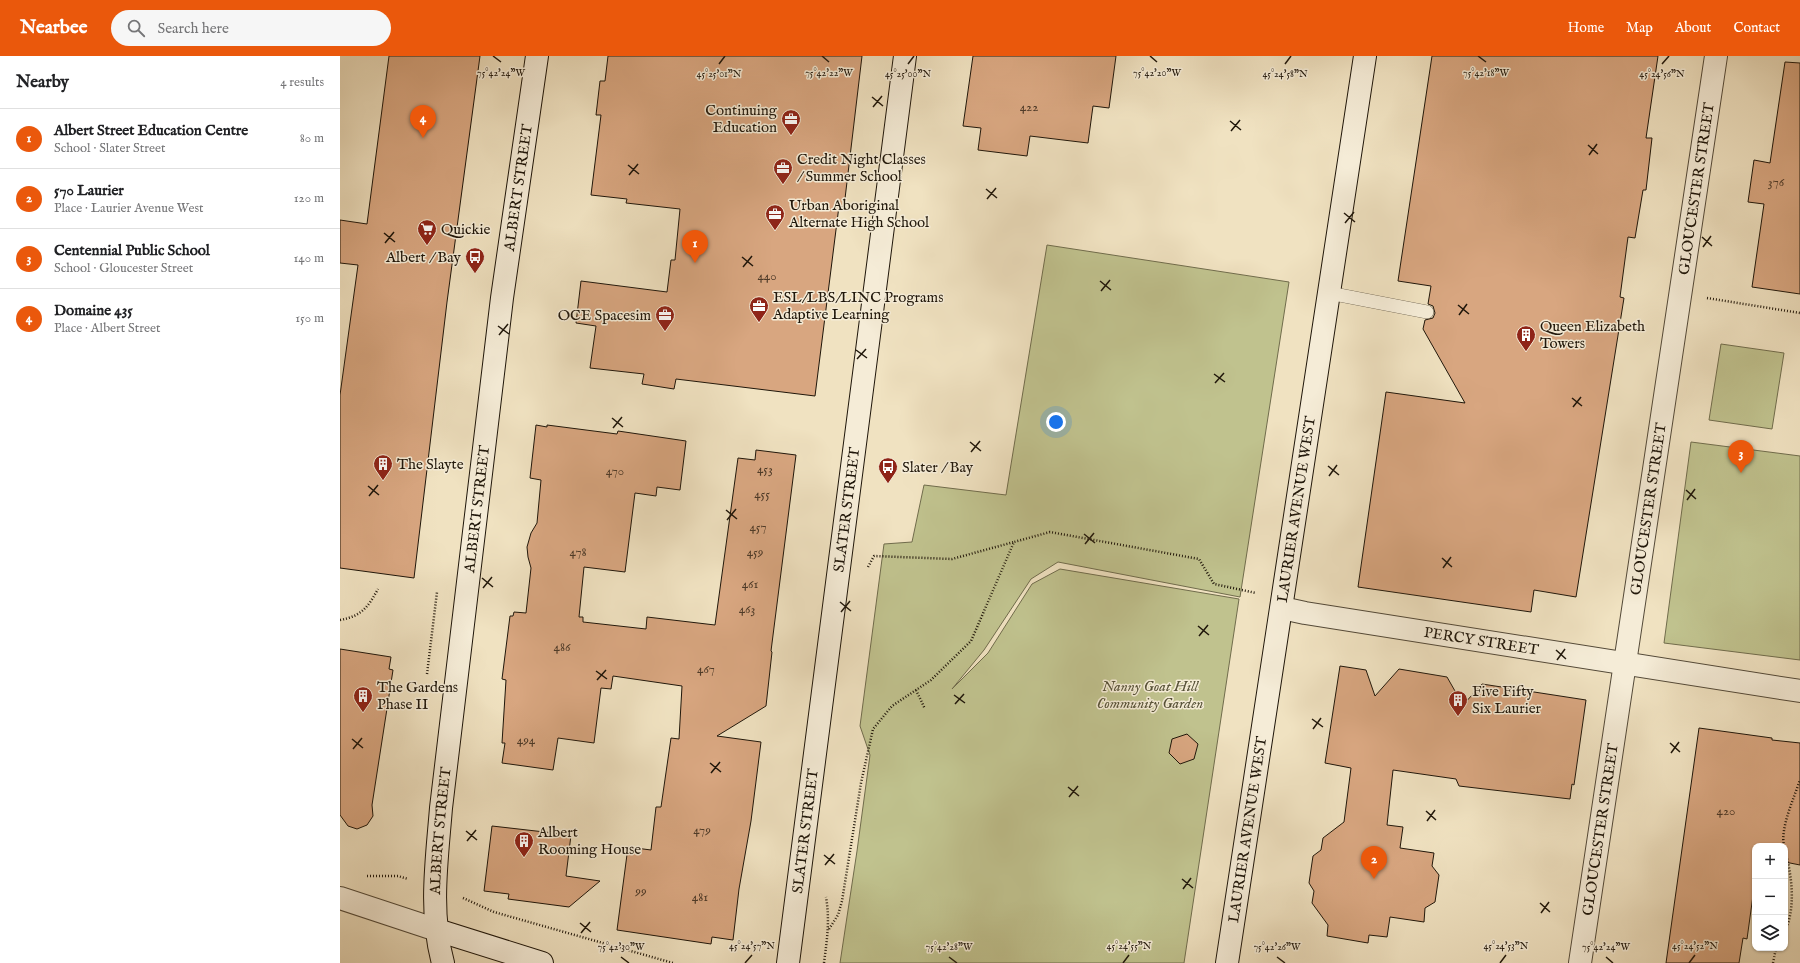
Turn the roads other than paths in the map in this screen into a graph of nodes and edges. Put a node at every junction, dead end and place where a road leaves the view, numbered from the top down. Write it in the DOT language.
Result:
graph roads {
  1 [pos="537,56"];
  2 [pos="905,56"];
  3 [pos="1365,56"];
  4 [pos="1716,56"];
  5 [pos="1329,294"];
  6 [pos="1427,312"];
  7 [pos="1282,608"];
  8 [pos="1625,664"];
  9 [pos="1800,691"];
  10 [pos="340,898"];
  11 [pos="437,930"];
  12 [pos="443,963"];
  13 [pos="542,963"];
  14 [pos="788,963"];
  15 [pos="1227,963"];
  16 [pos="1580,963"];
  1 -- 11 [label="main road, ALBERT STREET"];
  2 -- 14 [label="main road, SLATER STREET"];
  3 -- 5 [label="main road, LAURIER AVENUE WEST"];
  4 -- 8 [label="main road, GLOUCESTER STREET"];
  5 -- 6 [label="lane"];
  5 -- 7 [label="main road, LAURIER AVENUE WEST"];
  7 -- 8 [label="main road, PERCY STREET"];
  7 -- 15 [label="main road, LAURIER AVENUE WEST"];
  8 -- 9 [label="main road, PERCY STREET"];
  8 -- 16 [label="main road, GLOUCESTER STREET"];
  10 -- 11 [label="main road"];
  11 -- 12 [label="main road, ALBERT STREET"];
  11 -- 13 [label="main road"];
}
